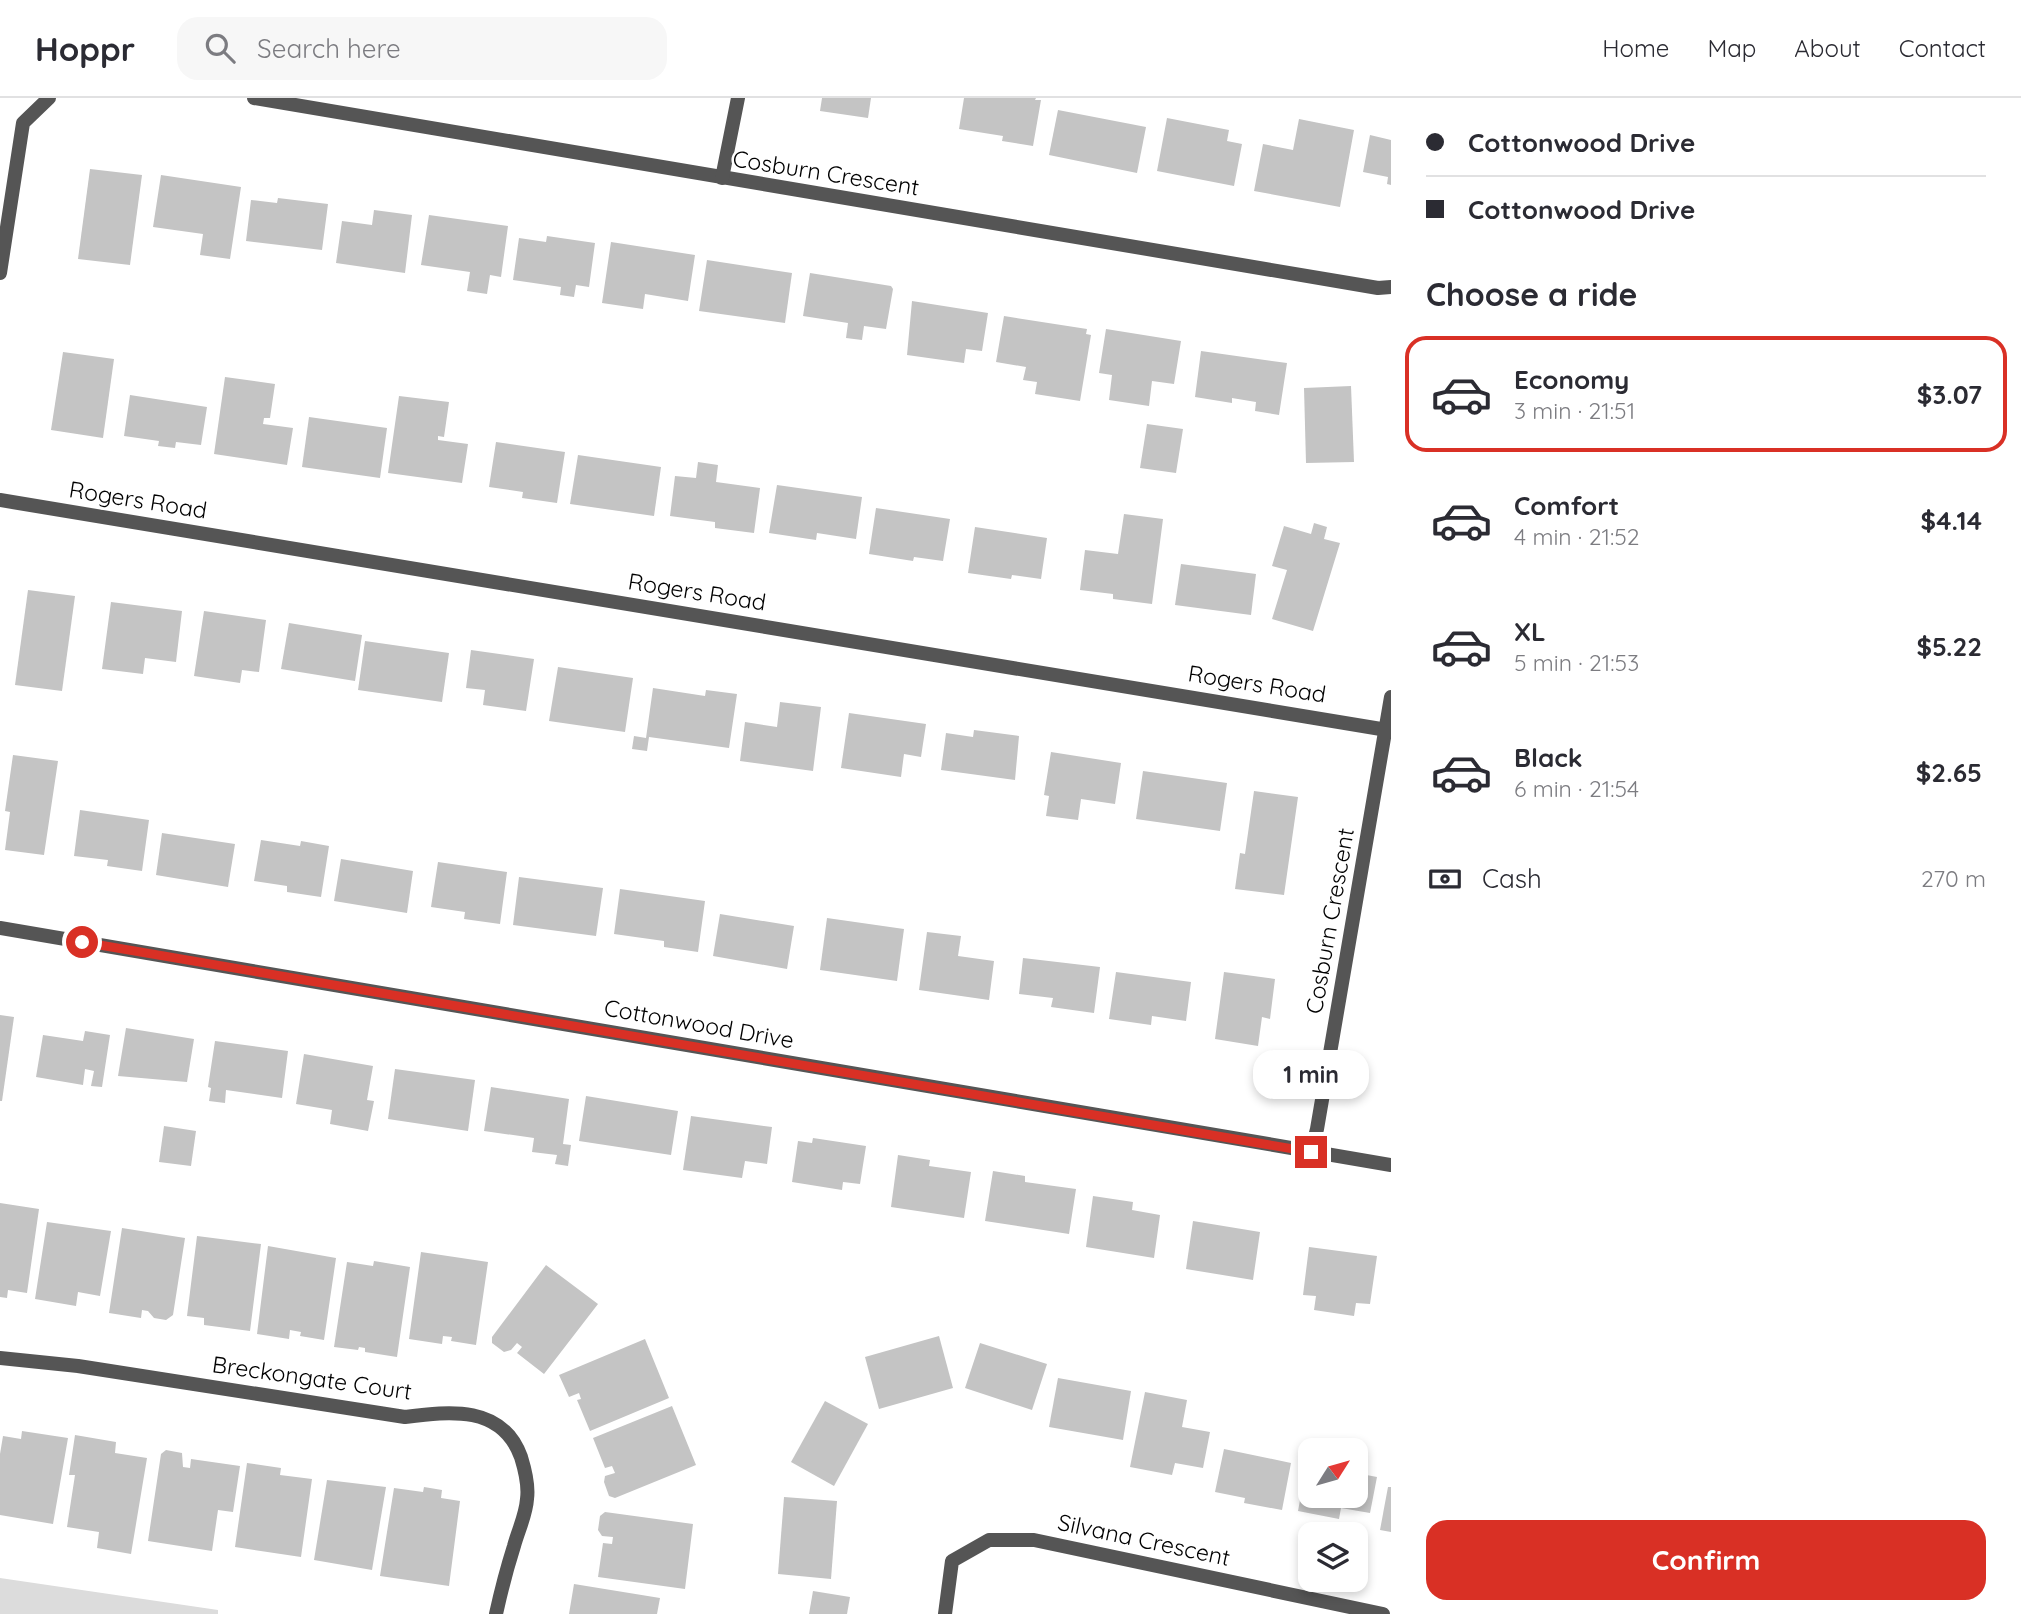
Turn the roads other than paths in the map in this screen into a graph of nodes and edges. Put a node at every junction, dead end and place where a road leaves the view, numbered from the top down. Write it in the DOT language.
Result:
graph roads {
  1 [pos="49,98"];
  2 [pos="254,98"];
  3 [pos="737,98"];
  4 [pos="722,178"];
  5 [pos="0,273"];
  6 [pos="1391,287"];
  7 [pos="0,500"];
  8 [pos="1391,697"];
  9 [pos="1387,730"];
  10 [pos="0,928"];
  11 [pos="1311,1152"];
  12 [pos="1391,1165"];
  13 [pos="0,1358"];
  14 [pos="496,1614"];
  15 [pos="945,1614"];
  16 [pos="1383,1614"];
  1 -- 5 [label="street"];
  2 -- 4 [label="street, Cosburn Crescent"];
  3 -- 4 [label="street"];
  4 -- 6 [label="street, Cosburn Crescent"];
  7 -- 9 [label="street, Rogers Road"];
  8 -- 9 [label="street, Cosburn Crescent"];
  9 -- 11 [label="street, Cosburn Crescent"];
  10 -- 11 [label="street, Cottonwood Drive"];
  11 -- 12 [label="street, Cottonwood Drive"];
  13 -- 14 [label="street, Breckongate Court"];
  15 -- 16 [label="street, Silvana Crescent"];
}
